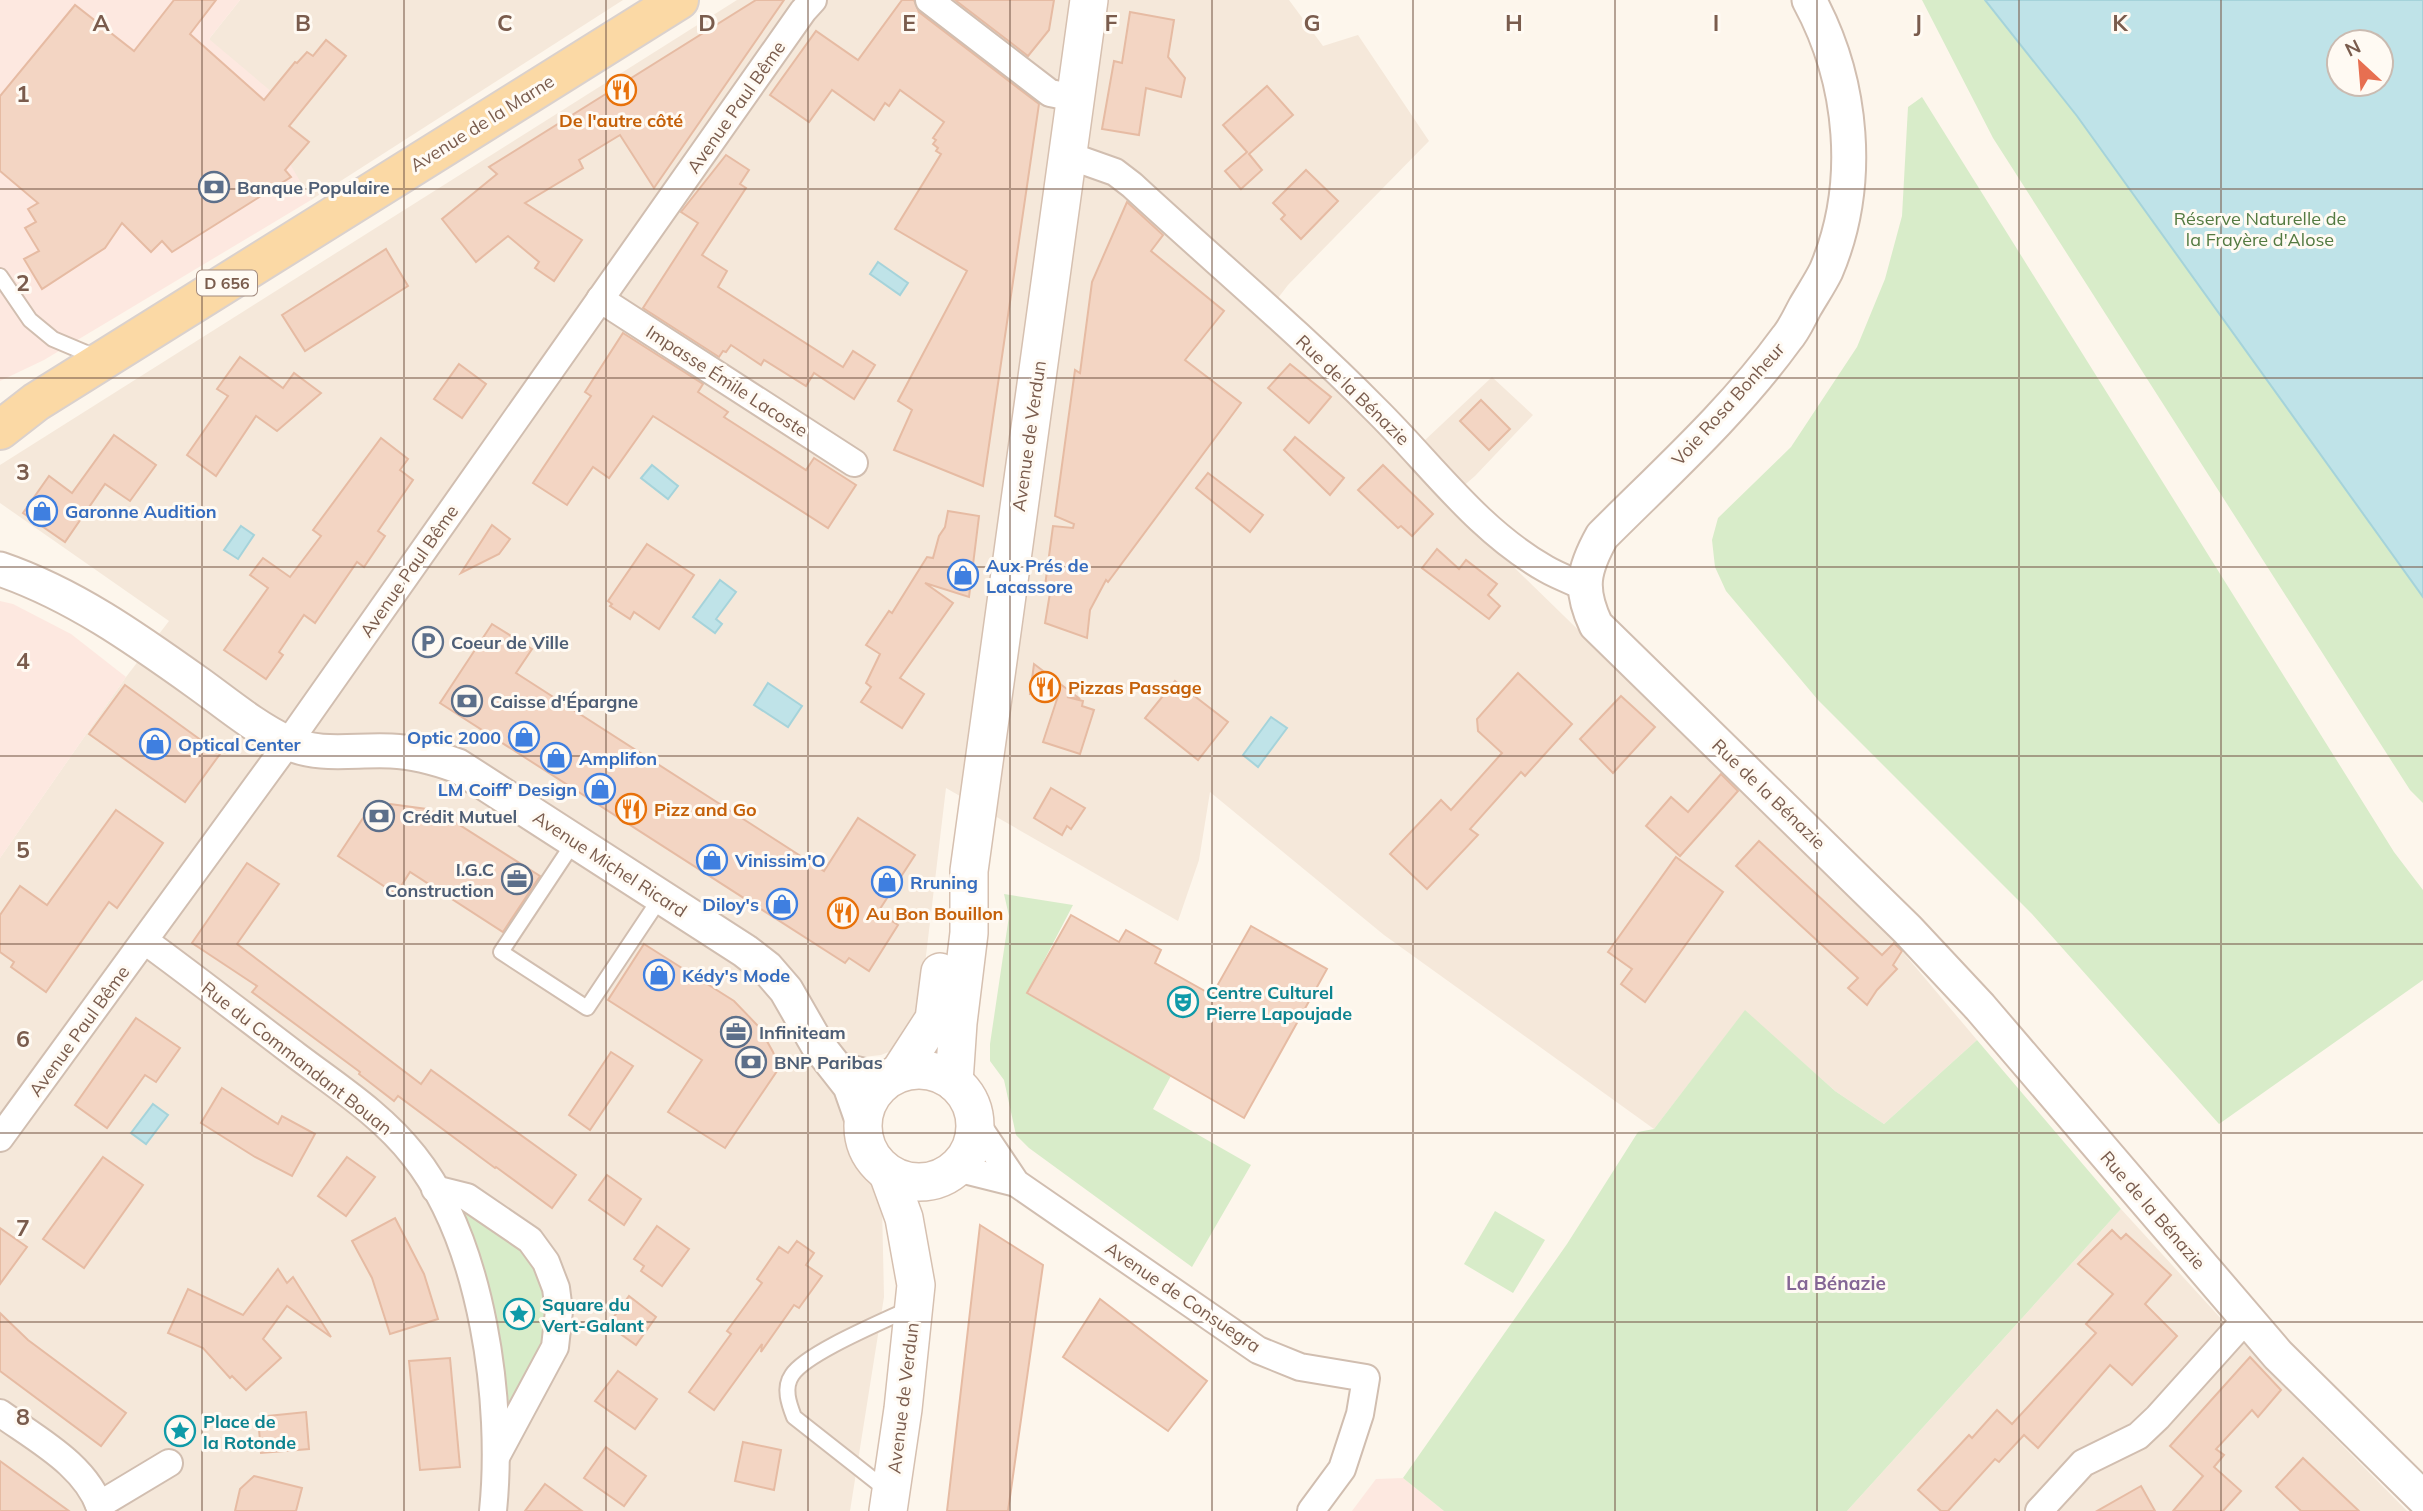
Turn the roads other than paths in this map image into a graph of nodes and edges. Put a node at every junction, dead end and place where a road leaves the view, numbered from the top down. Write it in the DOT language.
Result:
graph roads {
  1 [pos="679,0"];
  2 [pos="814,0"];
  3 [pos="929,0"];
  4 [pos="1089,0"];
  5 [pos="1809,0"];
  6 [pos="1075,98"];
  7 [pos="1068,155"];
  8 [pos="0,276"];
  9 [pos="600,299"];
  10 [pos="103,360"];
  11 [pos="36,402"];
  12 [pos="0,414"];
  13 [pos="0,430"];
  14 [pos="854,463"];
  15 [pos="0,569"];
  16 [pos="1584,587"];
  17 [pos="288,743"];
  18 [pos="574,842"];
  19 [pos="969,871"];
  20 [pos="661,897"];
  21 [pos="145,941"];
  22 [pos="840,1070"];
  23 [pos="892,1077"];
  24 [pos="954,1083"];
  25 [pos="862,1120"];
  26 [pos="975,1122"];
  27 [pos="0,1138"];
  28 [pos="948,1173"];
  29 [pos="888,1174"];
  30 [pos="1016,1182"];
  31 [pos="435,1189"];
  32 [pos="915,1296"];
  33 [pos="2246,1319"];
  34 [pos="0,1413"];
  35 [pos="496,1456"];
  36 [pos="169,1463"];
  37 [pos="2423,1498"];
  38 [pos="889,1502"];
  39 [pos="100,1508"];
  40 [pos="493,1511"];
  41 [pos="1311,1511"];
  42 [pos="2039,1511"];
  1 -- 10 [label="main road, Avenue de la Marne / D 656"];
  2 -- 9 [label="street, Avenue Paul Bême"];
  3 -- 6 [label="street"];
  4 -- 6 [label="main road, Avenue de Verdun"];
  5 -- 16 [label="street, Voie Rosa Bonheur"];
  6 -- 7 [label="main road, Avenue de Verdun"];
  7 -- 16 [label="street, Rue de la Bénazie"];
  7 -- 19 [label="main road, Avenue de Verdun"];
  8 -- 10 [label="lane"];
  9 -- 14 [label="street, Impasse Émile Lacoste"];
  9 -- 17 [label="street, Avenue Paul Bême"];
  10 -- 11 [label="main road, Avenue de la Marne / D 656"];
  11 -- 12 [label="main road, Avenue de la Marne / D 656"];
  11 -- 13 [label="main road, Avenue de la Marne / D 656"];
  15 -- 17 [label="street, Avenue Michel Ricard"];
  16 -- 33 [label="street, Rue de la Bénazie"];
  17 -- 18 [label="street, Avenue Michel Ricard"];
  17 -- 21 [label="street, Avenue Paul Bême"];
  18 -- 20 [label="street, Avenue Michel Ricard"];
  18 -- 20 [label="lane"];
  19 -- 23 [label="main road, Avenue de Verdun"];
  19 -- 24 [label="main road, Avenue de Verdun"];
  20 -- 22 [label="street, Avenue Michel Ricard"];
  21 -- 27 [label="street, Avenue Paul Bême"];
  21 -- 31 [label="street, Rue du Commandant Bouan"];
  22 -- 23 [label="street"];
  22 -- 25 [label="street, Avenue Michel Ricard"];
  23 -- 24 [label="main road"];
  23 -- 25 [label="main road"];
  24 -- 26 [label="main road"];
  25 -- 29 [label="main road"];
  26 -- 28 [label="main road"];
  26 -- 30 [label="street, Avenue de Consuegra"];
  28 -- 29 [label="main road"];
  28 -- 30 [label="street, Avenue de Consuegra"];
  28 -- 32 [label="main road, Avenue de Verdun"];
  29 -- 32 [label="main road, Avenue de Verdun"];
  30 -- 41 [label="street, Avenue de Consuegra"];
  31 -- 35 [label="street, Rue du Commandant Bouan"];
  31 -- 35 [label="street, Rue du Commandant Bouan"];
  32 -- 38 [label="main road, Avenue de Verdun"];
  32 -- 38 [label="lane"];
  33 -- 37 [label="street, Rue de la Bénazie"];
  33 -- 42 [label="street"];
  34 -- 39 [label="street"];
  35 -- 40 [label="street, Rue du Commandant Bouan"];
  36 -- 39 [label="street"];
}
